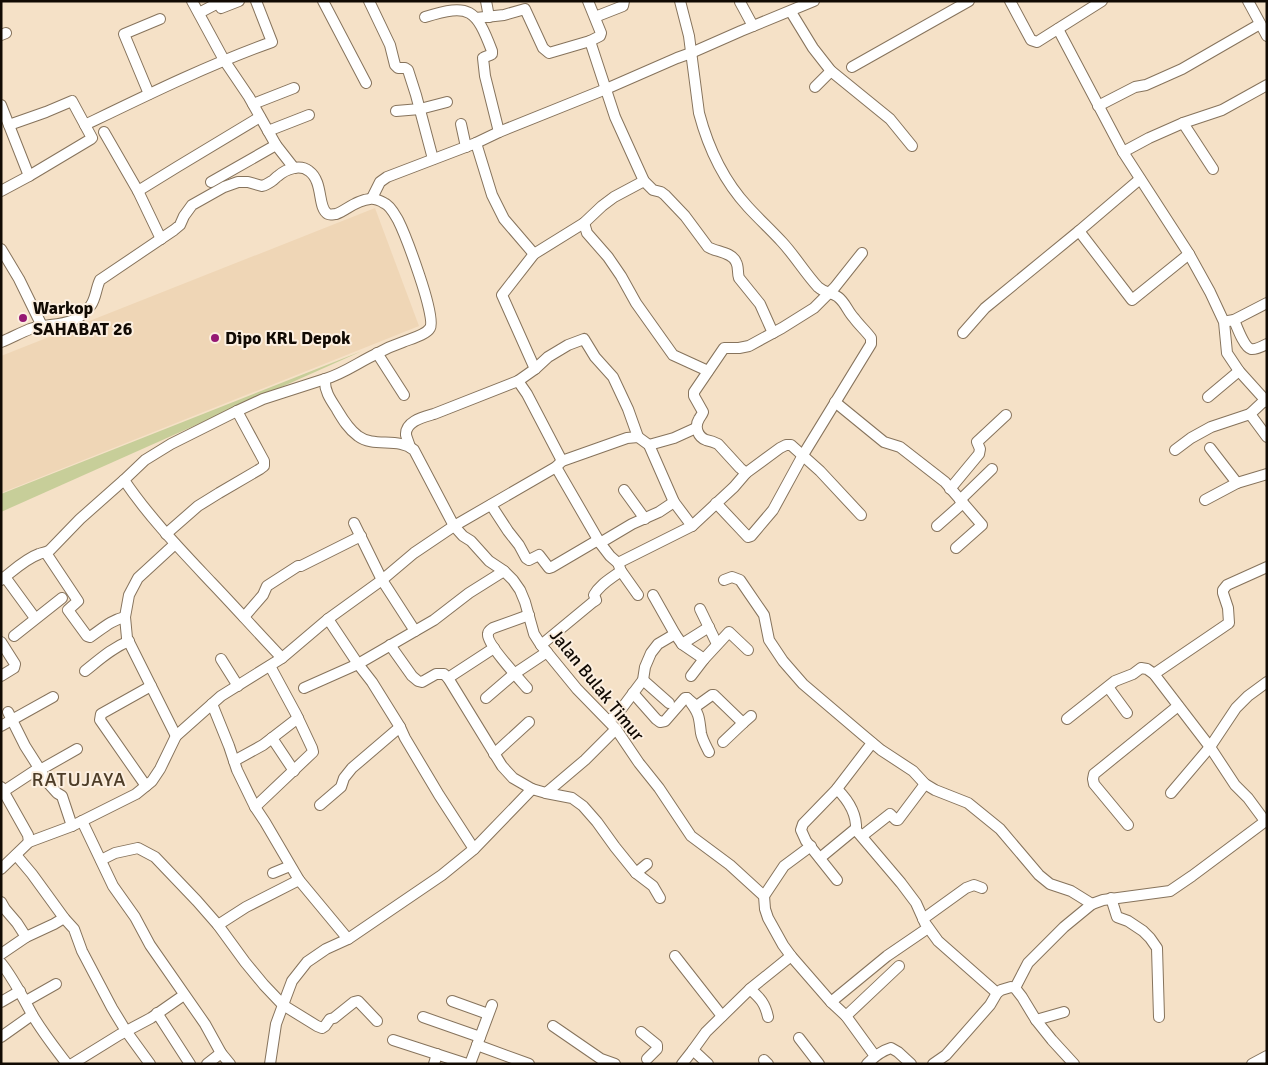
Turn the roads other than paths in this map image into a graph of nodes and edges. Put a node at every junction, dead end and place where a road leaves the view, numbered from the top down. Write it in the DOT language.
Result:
graph roads {
  1 [pos="192,1"];
  2 [pos="256,1"];
  3 [pos="323,1"];
  4 [pos="369,1"];
  5 [pos="486,1"];
  6 [pos="588,1"];
  7 [pos="624,1"];
  8 [pos="680,1"];
  9 [pos="814,1"];
  10 [pos="969,1"];
  11 [pos="1010,1"];
  12 [pos="1102,1"];
  13 [pos="235,2"];
  14 [pos="740,2"];
  15 [pos="1249,2"];
  16 [pos="444,6"];
  17 [pos="791,12"];
  18 [pos="198,13"];
  19 [pos="595,16"];
  20 [pos="425,17"];
  21 [pos="489,17"];
  22 [pos="476,18"];
  23 [pos="160,19"];
  24 [pos="1260,24"];
  25 [pos="754,26"];
  26 [pos="1058,29"];
  27 [pos="1267,36"];
  28 [pos="590,41"];
  29 [pos="691,54"];
  30 [pos="224,60"];
  31 [pos="852,67"];
  32 [pos="831,70"];
  33 [pos="366,82"];
  34 [pos="1267,85"];
  35 [pos="815,87"];
  36 [pos="294,88"];
  37 [pos="606,88"];
  38 [pos="149,94"];
  39 [pos="446,102"];
  40 [pos="253,104"];
  41 [pos="1,105"];
  42 [pos="1098,106"];
  43 [pos="420,109"];
  44 [pos="396,111"];
  45 [pos="309,115"];
  46 [pos="260,117"];
  47 [pos="1183,123"];
  48 [pos="461,124"];
  49 [pos="9,125"];
  50 [pos="85,125"];
  51 [pos="268,131"];
  52 [pos="104,132"];
  53 [pos="499,132"];
  54 [pos="276,145"];
  55 [pos="471,145"];
  56 [pos="912,146"];
  57 [pos="1123,152"];
  58 [pos="433,159"];
  59 [pos="294,168"];
  60 [pos="1213,169"];
  61 [pos="29,176"];
  62 [pos="1140,179"];
  63 [pos="644,181"];
  64 [pos="211,182"];
  65 [pos="1,191"];
  66 [pos="138,191"];
  67 [pos="372,198"];
  68 [pos="584,223"];
  69 [pos="1079,231"];
  70 [pos="161,239"];
  71 [pos="1,249"];
  72 [pos="862,253"];
  73 [pos="534,254"];
  74 [pos="1189,254"];
  75 [pos="829,294"];
  76 [pos="1267,303"];
  77 [pos="1229,321"];
  78 [pos="42,326"];
  79 [pos="773,333"];
  80 [pos="963,333"];
  81 [pos="1,342"];
  82 [pos="1267,344"];
  83 [pos="377,353"];
  84 [pos="536,369"];
  85 [pos="1239,371"];
  86 [pos="708,372"];
  87 [pos="325,379"];
  88 [pos="518,381"];
  89 [pos="404,395"];
  90 [pos="1208,396"];
  91 [pos="1266,401"];
  92 [pos="835,402"];
  93 [pos="237,411"];
  94 [pos="1250,414"];
  95 [pos="1006,415"];
  96 [pos="696,428"];
  97 [pos="638,437"];
  98 [pos="1267,437"];
  99 [pos="649,445"];
  100 [pos="410,447"];
  101 [pos="1210,448"];
  102 [pos="1175,450"];
  103 [pos="803,455"];
  104 [pos="559,464"];
  105 [pos="992,469"];
  106 [pos="746,473"];
  107 [pos="1267,474"];
  108 [pos="124,480"];
  109 [pos="1238,483"];
  110 [pos="950,489"];
  111 [pos="624,490"];
  112 [pos="1205,500"];
  113 [pos="961,501"];
  114 [pos="674,502"];
  115 [pos="716,504"];
  116 [pos="491,505"];
  117 [pos="861,514"];
  118 [pos="645,520"];
  119 [pos="354,523"];
  120 [pos="454,526"];
  121 [pos="692,526"];
  122 [pos="937,526"];
  123 [pos="166,534"];
  124 [pos="361,536"];
  125 [pos="599,541"];
  126 [pos="175,544"];
  127 [pos="956,548"];
  128 [pos="46,553"];
  129 [pos="620,567"];
  130 [pos="1267,567"];
  131 [pos="504,571"];
  132 [pos="3,578"];
  133 [pos="382,580"];
  134 [pos="724,580"];
  135 [pos="638,595"];
  136 [pos="653,595"];
  137 [pos="62,598"];
  138 [pos="700,609"];
  139 [pos="529,615"];
  140 [pos="124,617"];
  141 [pos="244,617"];
  142 [pos="36,618"];
  143 [pos="328,618"];
  144 [pos="709,627"];
  145 [pos="415,631"];
  146 [pos="675,634"];
  147 [pos="14,636"];
  148 [pos="129,641"];
  149 [pos="1,642"];
  150 [pos="682,644"];
  151 [pos="717,644"];
  152 [pos="390,645"];
  153 [pos="494,648"];
  154 [pos="544,649"];
  155 [pos="748,650"];
  156 [pos="282,658"];
  157 [pos="222,659"];
  158 [pos="704,659"];
  159 [pos="358,664"];
  160 [pos="270,666"];
  161 [pos="85,672"];
  162 [pos="514,674"];
  163 [pos="1154,674"];
  164 [pos="1,676"];
  165 [pos="692,676"];
  166 [pos="448,678"];
  167 [pos="643,680"];
  168 [pos="1266,684"];
  169 [pos="151,686"];
  170 [pos="238,686"];
  171 [pos="1108,687"];
  172 [pos="304,688"];
  173 [pos="527,688"];
  174 [pos="633,693"];
  175 [pos="53,696"];
  176 [pos="486,698"];
  177 [pos="687,698"];
  178 [pos="669,703"];
  179 [pos="212,704"];
  180 [pos="1178,706"];
  181 [pos="1126,713"];
  182 [pos="10,716"];
  183 [pos="298,718"];
  184 [pos="1067,719"];
  185 [pos="609,721"];
  186 [pos="529,722"];
  187 [pos="1,726"];
  188 [pos="400,727"];
  189 [pos="616,729"];
  190 [pos="176,736"];
  191 [pos="272,738"];
  192 [pos="723,742"];
  193 [pos="872,742"];
  194 [pos="1210,747"];
  195 [pos="77,749"];
  196 [pos="709,752"];
  197 [pos="494,754"];
  198 [pos="234,761"];
  199 [pos="40,769"];
  200 [pos="294,771"];
  201 [pos="925,784"];
  202 [pos="146,786"];
  203 [pos="3,789"];
  204 [pos="532,789"];
  205 [pos="837,789"];
  206 [pos="546,793"];
  207 [pos="1171,793"];
  208 [pos="320,805"];
  209 [pos="255,807"];
  210 [pos="1266,820"];
  211 [pos="82,821"];
  212 [pos="1128,825"];
  213 [pos="72,826"];
  214 [pos="859,833"];
  215 [pos="29,842"];
  216 [pos="811,846"];
  217 [pos="474,848"];
  218 [pos="16,855"];
  219 [pos="820,858"];
  220 [pos="101,860"];
  221 [pos="647,864"];
  222 [pos="290,866"];
  223 [pos="1,869"];
  224 [pos="636,872"];
  225 [pos="273,873"];
  226 [pos="299,880"];
  227 [pos="837,880"];
  228 [pos="982,888"];
  229 [pos="764,896"];
  230 [pos="660,898"];
  231 [pos="1100,901"];
  232 [pos="1,902"];
  233 [pos="64,918"];
  234 [pos="926,924"];
  235 [pos="218,925"];
  236 [pos="26,937"];
  237 [pos="348,939"];
  238 [pos="1,954"];
  239 [pos="675,956"];
  240 [pos="791,956"];
  241 [pos="1,963"];
  242 [pos="899,966"];
  243 [pos="56,984"];
  244 [pos="1015,988"];
  245 [pos="750,989"];
  246 [pos="997,993"];
  247 [pos="184,995"];
  248 [pos="23,996"];
  249 [pos="452,1001"];
  250 [pos="1,1002"];
  251 [pos="831,1002"];
  252 [pos="283,1005"];
  253 [pos="1064,1012"];
  254 [pos="157,1013"];
  255 [pos="32,1015"];
  256 [pos="722,1016"];
  257 [pos="846,1016"];
  258 [pos="424,1017"];
  259 [pos="768,1017"];
  260 [pos="1159,1017"];
  261 [pos="1036,1020"];
  262 [pos="377,1021"];
  263 [pos="553,1026"];
  264 [pos="126,1031"];
  265 [pos="641,1032"];
  266 [pos="1,1037"];
  267 [pos="799,1038"];
  268 [pos="393,1040"];
  269 [pos="478,1041"];
  270 [pos="693,1050"];
  271 [pos="221,1053"];
  272 [pos="1267,1056"];
  273 [pos="435,1059"];
  274 [pos="871,1060"];
  275 [pos="648,1062"];
  276 [pos="707,1063"];
  277 [pos="67,1064"];
  278 [pos="72,1064"];
  279 [pos="150,1064"];
  280 [pos="190,1064"];
  281 [pos="207,1064"];
  282 [pos="230,1064"];
  283 [pos="270,1064"];
  284 [pos="468,1064"];
  285 [pos="529,1064"];
  286 [pos="615,1064"];
  287 [pos="682,1064"];
  288 [pos="820,1064"];
  289 [pos="911,1064"];
  290 [pos="933,1064"];
  291 [pos="1074,1064"];
  292 [pos="1252,1064"];
  1 -- 18 [label="street"];
  2 -- 30 [label="street"];
  3 -- 33 [label="street"];
  4 -- 43 [label="street"];
  5 -- 21 [label="street"];
  6 -- 19 [label="street"];
  7 -- 19 [label="street"];
  8 -- 29 [label="street"];
  9 -- 17 [label="street"];
  10 -- 31 [label="street"];
  11 -- 26 [label="street"];
  12 -- 26 [label="street"];
  13 -- 18 [label="street"];
  14 -- 25 [label="street"];
  15 -- 24 [label="street"];
  16 -- 20 [label="street"];
  16 -- 22 [label="street"];
  17 -- 25 [label="street"];
  17 -- 32 [label="street"];
  18 -- 30 [label="street"];
  19 -- 28 [label="street"];
  21 -- 22 [label="street"];
  21 -- 28 [label="street"];
  22 -- 53 [label="street"];
  23 -- 38 [label="street"];
  24 -- 27 [label="street"];
  24 -- 42 [label="street"];
  25 -- 29 [label="street"];
  26 -- 42 [label="street"];
  28 -- 37 [label="street"];
  29 -- 37 [label="street"];
  29 -- 75 [label="street"];
  30 -- 38 [label="street"];
  30 -- 40 [label="street"];
  32 -- 35 [label="street"];
  32 -- 56 [label="street"];
  34 -- 47 [label="street"];
  36 -- 40 [label="street"];
  37 -- 53 [label="street"];
  37 -- 63 [label="street"];
  38 -- 50 [label="street"];
  39 -- 43 [label="street"];
  40 -- 46 [label="street"];
  41 -- 49 [label="street"];
  42 -- 57 [label="street"];
  43 -- 44 [label="street"];
  43 -- 58 [label="street"];
  45 -- 51 [label="street"];
  46 -- 51 [label="street"];
  46 -- 66 [label="street"];
  47 -- 57 [label="street"];
  47 -- 60 [label="street"];
  48 -- 55 [label="street"];
  49 -- 50 [label="street"];
  49 -- 61 [label="street"];
  50 -- 61 [label="street"];
  51 -- 54 [label="street"];
  52 -- 66 [label="street"];
  53 -- 55 [label="street"];
  54 -- 59 [label="street"];
  54 -- 64 [label="street"];
  55 -- 58 [label="street"];
  55 -- 73 [label="street"];
  57 -- 62 [label="street"];
  58 -- 67 [label="street"];
  59 -- 67 [label="street"];
  59 -- 70 [label="street"];
  61 -- 65 [label="street"];
  62 -- 69 [label="street"];
  62 -- 74 [label="street"];
  63 -- 68 [label="street"];
  63 -- 79 [label="street"];
  66 -- 70 [label="street"];
  67 -- 83 [label="street"];
  68 -- 73 [label="street"];
  68 -- 86 [label="street"];
  69 -- 74 [label="street"];
  69 -- 80 [label="street"];
  70 -- 78 [label="street"];
  71 -- 78 [label="street"];
  72 -- 75 [label="street"];
  73 -- 84 [label="street"];
  74 -- 77 [label="street"];
  75 -- 79 [label="street"];
  75 -- 92 [label="street"];
  76 -- 77 [label="street"];
  77 -- 82 [label="street"];
  77 -- 85 [label="street"];
  78 -- 81 [label="street"];
  79 -- 86 [label="street"];
  83 -- 87 [label="street"];
  83 -- 89 [label="street"];
  84 -- 88 [label="street"];
  84 -- 97 [label="street"];
  85 -- 90 [label="street"];
  85 -- 91 [label="street"];
  86 -- 96 [label="street"];
  87 -- 93 [label="street"];
  87 -- 100 [label="street"];
  88 -- 100 [label="street"];
  88 -- 104 [label="street"];
  91 -- 94 [label="street"];
  92 -- 103 [label="street"];
  92 -- 110 [label="street"];
  93 -- 108 [label="street"];
  93 -- 123 [label="street"];
  94 -- 98 [label="street"];
  94 -- 102 [label="street"];
  95 -- 110 [label="street"];
  96 -- 99 [label="street"];
  96 -- 106 [label="street"];
  97 -- 99 [label="street"];
  97 -- 104 [label="street"];
  99 -- 114 [label="street"];
  100 -- 120 [label="street, Jalan Bulak Timur"];
  101 -- 109 [label="street"];
  103 -- 106 [label="street"];
  103 -- 115 [label="street"];
  103 -- 117 [label="street"];
  104 -- 116 [label="street"];
  104 -- 125 [label="street"];
  105 -- 113 [label="street"];
  106 -- 115 [label="street"];
  107 -- 109 [label="street"];
  108 -- 123 [label="street"];
  108 -- 128 [label="street"];
  109 -- 112 [label="street"];
  110 -- 113 [label="street"];
  111 -- 118 [label="street"];
  113 -- 122 [label="street"];
  113 -- 127 [label="street"];
  114 -- 118 [label="street"];
  114 -- 121 [label="street"];
  115 -- 121 [label="street"];
  116 -- 120 [label="street"];
  116 -- 125 [label="street"];
  118 -- 125 [label="street"];
  119 -- 124 [label="street"];
  120 -- 131 [label="street, Jalan Bulak Timur"];
  120 -- 133 [label="street"];
  121 -- 129 [label="street"];
  123 -- 126 [label="street"];
  124 -- 133 [label="street"];
  124 -- 141 [label="street"];
  125 -- 129 [label="street"];
  126 -- 140 [label="street"];
  126 -- 141 [label="street"];
  128 -- 132 [label="street"];
  128 -- 140 [label="street"];
  129 -- 135 [label="street"];
  129 -- 154 [label="street"];
  130 -- 163 [label="street"];
  131 -- 139 [label="street, Jalan Bulak Timur"];
  131 -- 145 [label="street"];
  132 -- 142 [label="street"];
  133 -- 143 [label="street"];
  133 -- 145 [label="street"];
  134 -- 193 [label="street"];
  136 -- 146 [label="street"];
  137 -- 142 [label="street"];
  138 -- 144 [label="street"];
  139 -- 153 [label="street"];
  139 -- 154 [label="street, Jalan Bulak Timur"];
  140 -- 148 [label="street"];
  141 -- 156 [label="street"];
  142 -- 147 [label="street"];
  143 -- 156 [label="street"];
  143 -- 159 [label="street"];
  144 -- 150 [label="street"];
  144 -- 151 [label="street"];
  145 -- 152 [label="street"];
  146 -- 150 [label="street"];
  146 -- 167 [label="street"];
  148 -- 161 [label="street"];
  148 -- 169 [label="street"];
  149 -- 164 [label="street"];
  150 -- 158 [label="street"];
  151 -- 155 [label="street"];
  151 -- 158 [label="street"];
  152 -- 159 [label="street"];
  152 -- 166 [label="street"];
  153 -- 162 [label="street"];
  153 -- 166 [label="street"];
  154 -- 162 [label="street"];
  154 -- 185 [label="street, Jalan Bulak Timur"];
  156 -- 160 [label="street"];
  157 -- 170 [label="street"];
  158 -- 165 [label="street"];
  159 -- 172 [label="street"];
  159 -- 188 [label="street"];
  160 -- 170 [label="street"];
  160 -- 183 [label="street"];
  162 -- 173 [label="street"];
  162 -- 176 [label="street"];
  163 -- 171 [label="street"];
  163 -- 180 [label="street"];
  166 -- 197 [label="street"];
  167 -- 174 [label="street"];
  167 -- 178 [label="street"];
  168 -- 194 [label="street"];
  169 -- 190 [label="street"];
  169 -- 202 [label="street"];
  170 -- 179 [label="street"];
  171 -- 181 [label="street"];
  171 -- 184 [label="street"];
  174 -- 177 [label="street"];
  174 -- 185 [label="street"];
  175 -- 182 [label="street"];
  177 -- 192 [label="street"];
  177 -- 196 [label="street"];
  179 -- 190 [label="street"];
  179 -- 198 [label="street"];
  180 -- 194 [label="street"];
  180 -- 212 [label="street"];
  182 -- 187 [label="street"];
  182 -- 199 [label="street"];
  183 -- 191 [label="street"];
  183 -- 200 [label="street"];
  185 -- 189 [label="street, Jalan Bulak Timur"];
  186 -- 197 [label="street"];
  188 -- 208 [label="street"];
  188 -- 217 [label="street"];
  189 -- 206 [label="street"];
  189 -- 229 [label="street, Jalan Bulak Timur"];
  190 -- 202 [label="street"];
  191 -- 198 [label="street"];
  191 -- 200 [label="street"];
  193 -- 201 [label="street"];
  193 -- 205 [label="street"];
  194 -- 207 [label="street"];
  194 -- 210 [label="street"];
  195 -- 199 [label="street"];
  197 -- 204 [label="street"];
  198 -- 209 [label="street"];
  199 -- 203 [label="street"];
  199 -- 213 [label="street"];
  200 -- 209 [label="street"];
  201 -- 214 [label="street"];
  201 -- 231 [label="street"];
  202 -- 211 [label="street"];
  203 -- 215 [label="street"];
  204 -- 206 [label="street"];
  204 -- 217 [label="street"];
  205 -- 214 [label="street"];
  205 -- 216 [label="street"];
  206 -- 224 [label="street"];
  209 -- 222 [label="street"];
  210 -- 231 [label="street"];
  211 -- 213 [label="street"];
  211 -- 220 [label="street"];
  213 -- 215 [label="street"];
  214 -- 219 [label="street"];
  214 -- 234 [label="street"];
  215 -- 218 [label="street"];
  216 -- 219 [label="street"];
  216 -- 229 [label="street"];
  217 -- 237 [label="street"];
  218 -- 223 [label="street"];
  218 -- 233 [label="street"];
  219 -- 227 [label="street"];
  220 -- 235 [label="street"];
  220 -- 247 [label="street"];
  221 -- 224 [label="street"];
  222 -- 225 [label="street"];
  222 -- 226 [label="street"];
  224 -- 230 [label="street"];
  226 -- 235 [label="street"];
  226 -- 237 [label="street"];
  228 -- 234 [label="street"];
  229 -- 240 [label="street"];
  231 -- 244 [label="street"];
  231 -- 260 [label="street"];
  232 -- 236 [label="street"];
  233 -- 236 [label="street"];
  233 -- 264 [label="street"];
  234 -- 246 [label="street"];
  234 -- 251 [label="street"];
  235 -- 252 [label="street"];
  236 -- 238 [label="street"];
  237 -- 252 [label="street"];
  239 -- 256 [label="street"];
  240 -- 245 [label="street"];
  240 -- 251 [label="street"];
  241 -- 248 [label="street"];
  242 -- 257 [label="street"];
  243 -- 248 [label="street"];
  244 -- 246 [label="street"];
  244 -- 261 [label="street"];
  245 -- 256 [label="street"];
  245 -- 259 [label="street"];
  246 -- 290 [label="street"];
  247 -- 254 [label="street"];
  247 -- 271 [label="street"];
  248 -- 250 [label="street"];
  248 -- 255 [label="street"];
  249 -- 269 [label="street"];
  251 -- 257 [label="street"];
  252 -- 262 [label="street"];
  252 -- 283 [label="street"];
  253 -- 261 [label="street"];
  254 -- 264 [label="street"];
  254 -- 280 [label="street"];
  255 -- 266 [label="street"];
  255 -- 277 [label="street"];
  256 -- 270 [label="street"];
  257 -- 274 [label="street"];
  258 -- 269 [label="street"];
  261 -- 291 [label="street"];
  263 -- 286 [label="street"];
  264 -- 278 [label="street"];
  264 -- 279 [label="street"];
  265 -- 275 [label="street"];
  267 -- 288 [label="street"];
  268 -- 273 [label="street"];
  269 -- 284 [label="street"];
  269 -- 285 [label="street"];
  270 -- 276 [label="street"];
  270 -- 287 [label="street"];
  271 -- 281 [label="street"];
  271 -- 282 [label="street"];
  272 -- 292 [label="street"];
  273 -- 284 [label="street"];
  274 -- 289 [label="street"];
}
